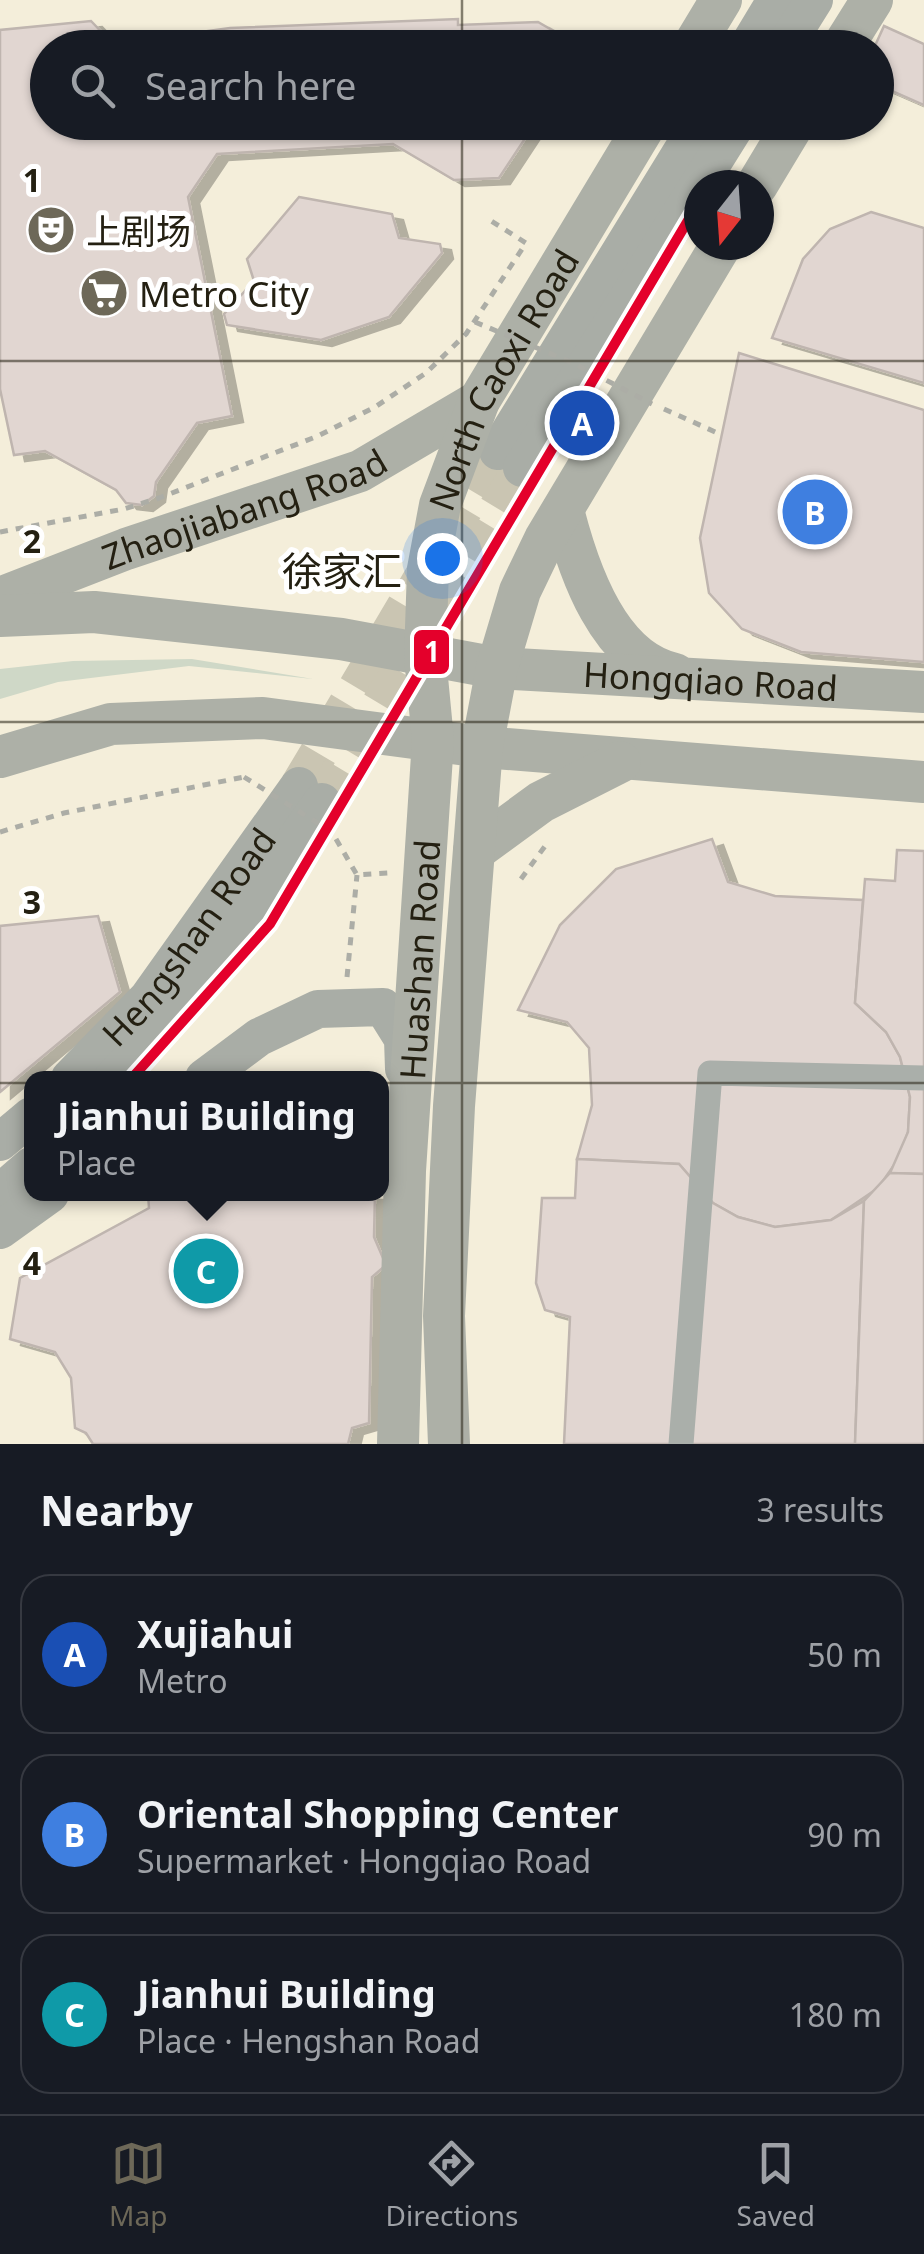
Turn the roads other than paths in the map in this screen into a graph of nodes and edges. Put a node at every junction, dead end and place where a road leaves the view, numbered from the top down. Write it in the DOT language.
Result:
graph roads {
  1 [pos="721,0"];
  2 [pos="776,0"];
  3 [pos="814,0"];
  4 [pos="872,0"];
  5 [pos="703,30"];
  6 [pos="757,30"];
  7 [pos="795,30"];
  8 [pos="853,30"];
  9 [pos="636,140"];
  10 [pos="690,140"];
  11 [pos="726,140"];
  12 [pos="784,140"];
  13 [pos="766,170"];
  14 [pos="712,260"];
  15 [pos="478,401"];
  16 [pos="562,510"];
  17 [pos="0,598"];
  18 [pos="0,616"];
  19 [pos="425,656"];
  20 [pos="497,668"];
  21 [pos="693,677"];
  22 [pos="924,692"];
  23 [pos="433,740"];
  24 [pos="482,747"];
  25 [pos="0,757"];
  26 [pos="625,760"];
  27 [pos="924,782"];
  28 [pos="474,851"];
  29 [pos="77,1071"];
  30 [pos="119,1071"];
  31 [pos="213,1071"];
  32 [pos="924,1078"];
  33 [pos="24,1122"];
  34 [pos="0,1142"];
  35 [pos="406,1171"];
  36 [pos="24,1172"];
  37 [pos="0,1193"];
  38 [pos="40,1201"];
  39 [pos="0,1230"];
  40 [pos="398,1444"];
  41 [pos="449,1444"];
  42 [pos="681,1444"];
  1 -- 5 [label="main road"];
  2 -- 6 [label="main road"];
  3 -- 7 [label="main road"];
  4 -- 8 [label="main road"];
  9 -- 15 [label="main road, North Caoxi Road"];
  10 -- 11 [label="main road"];
  12 -- 13 [label="main road"];
  14 -- 16 [label="main road"];
  15 -- 17 [label="main road, Zhaojiabang Road"];
  15 -- 19 [label="main road, North Caoxi Road"];
  16 -- 20 [label="main road"];
  16 -- 21 [label="main road"];
  18 -- 19 [label="main road, Zhaojiabang Road"];
  19 -- 20 [label="main road, Zhaojiabang Road"];
  19 -- 23 [label="main road, Huashan Road"];
  20 -- 21 [label="main road, Hongqiao Road"];
  20 -- 24 [label="main road, Huashan Road"];
  21 -- 22 [label="main road, Hongqiao Road"];
  23 -- 24 [label="main road"];
  23 -- 25 [label="main road"];
  23 -- 35 [label="main road, Huashan Road"];
  24 -- 26 [label="main road"];
  24 -- 28 [label="main road, Huashan Road"];
  26 -- 27 [label="main road"];
  26 -- 28 [label="main road"];
  28 -- 41 [label="main road, Huashan Road"];
  29 -- 30 [label="main road, Hengshan Road"];
  31 -- 35 [label="main road"];
  32 -- 42 [label="street"];
  33 -- 34 [label="main road"];
  35 -- 40 [label="main road, Huashan Road"];
  36 -- 37 [label="main road"];
  38 -- 39 [label="main road"];
}
